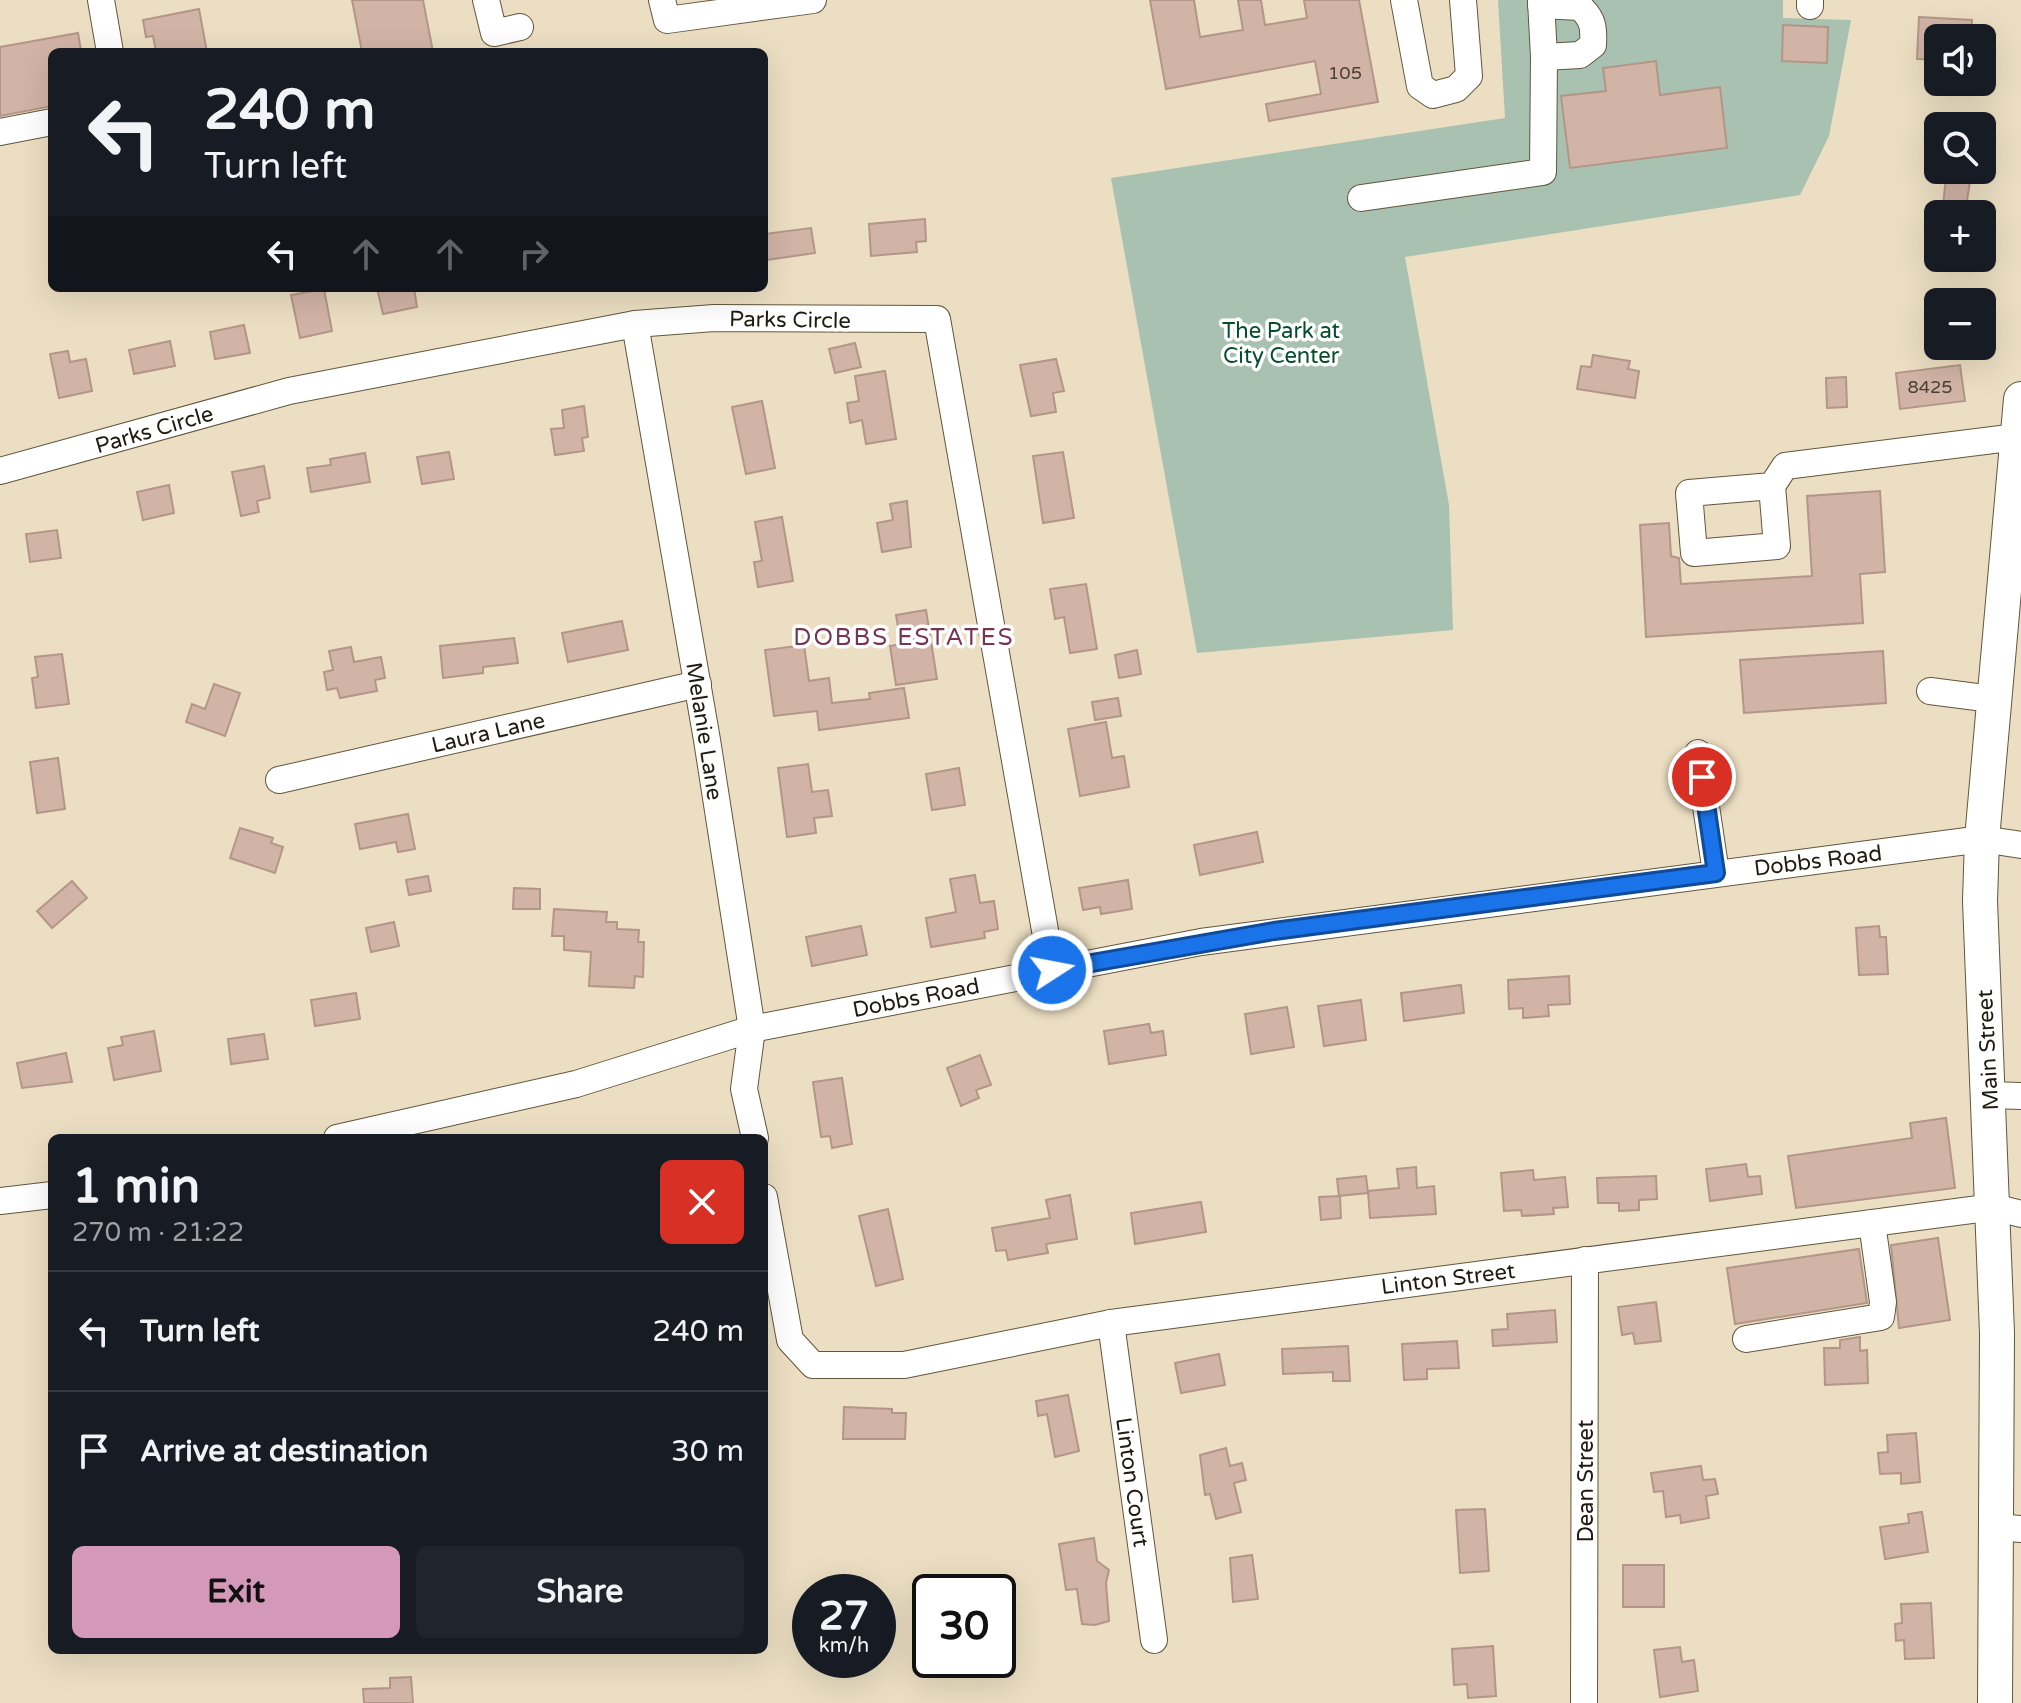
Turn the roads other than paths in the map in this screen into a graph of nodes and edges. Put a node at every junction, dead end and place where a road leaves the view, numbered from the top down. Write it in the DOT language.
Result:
graph roads {
  1 [pos="101,0"];
  2 [pos="486,0"];
  3 [pos="662,0"];
  4 [pos="813,0"];
  5 [pos="1404,0"];
  6 [pos="1463,0"];
  7 [pos="1541,3"];
  8 [pos="520,27"];
  9 [pos="109,48"];
  10 [pos="1544,57"];
  11 [pos="48,123"];
  12 [pos="0,132"];
  13 [pos="1361,198"];
  14 [pos="635,324"];
  15 [pos="2021,399"];
  16 [pos="2017,437"];
  17 [pos="0,471"];
  18 [pos="1772,486"];
  19 [pos="2011,603"];
  20 [pos="698,684"];
  21 [pos="1930,691"];
  22 [pos="1992,699"];
  23 [pos="1698,753"];
  24 [pos="279,780"];
  25 [pos="1982,839"];
  26 [pos="2021,845"];
  27 [pos="1716,873"];
  28 [pos="1052,970"];
  29 [pos="752,1029"];
  30 [pos="2005,1095"];
  31 [pos="355,1134"];
  32 [pos="754,1134"];
  33 [pos="48,1195"];
  34 [pos="0,1201"];
  35 [pos="2008,1210"];
  36 [pos="768,1219"];
  37 [pos="1872,1223"];
  38 [pos="1585,1260"];
  39 [pos="1111,1323"];
  40 [pos="1746,1339"];
  41 [pos="2008,1528"];
  42 [pos="1154,1640"];
  43 [pos="1584,1703"];
  44 [pos="1995,1703"];
  1 -- 9 [label="street"];
  2 -- 8 [label="street"];
  3 -- 4 [label="street"];
  5 -- 6 [label="street"];
  7 -- 10 [label="street"];
  7 -- 10 [label="street"];
  10 -- 13 [label="street"];
  11 -- 12 [label="street"];
  14 -- 17 [label="street, Parks Circle"];
  14 -- 20 [label="street, Melanie Lane"];
  14 -- 28 [label="street, Parks Circle"];
  15 -- 16 [label="main road, Main Street"];
  16 -- 18 [label="street"];
  16 -- 19 [label="main road, Main Street"];
  19 -- 22 [label="main road, Main Street"];
  20 -- 24 [label="street, Laura Lane"];
  20 -- 29 [label="street, Melanie Lane"];
  21 -- 22 [label="street"];
  22 -- 25 [label="main road, Main Street"];
  23 -- 27 [label="street"];
  25 -- 26 [label="street, Dobbs Road"];
  25 -- 27 [label="street, Dobbs Road"];
  25 -- 30 [label="main road, Main Street"];
  27 -- 28 [label="street, Dobbs Road"];
  28 -- 29 [label="street, Dobbs Road"];
  29 -- 31 [label="street, Dobbs Road"];
  29 -- 32 [label="street, Melanie Lane"];
  30 -- 35 [label="main road, Main Street"];
  33 -- 34 [label="street"];
  35 -- 37 [label="street, Linton Street"];
  35 -- 41 [label="main road, Main Street"];
  36 -- 39 [label="street, Linton Street"];
  37 -- 38 [label="street, Linton Street"];
  37 -- 40 [label="street"];
  38 -- 39 [label="street, Linton Street"];
  38 -- 43 [label="street, Dean Street"];
  39 -- 42 [label="street, Linton Court"];
  41 -- 44 [label="main road, Main Street"];
}
